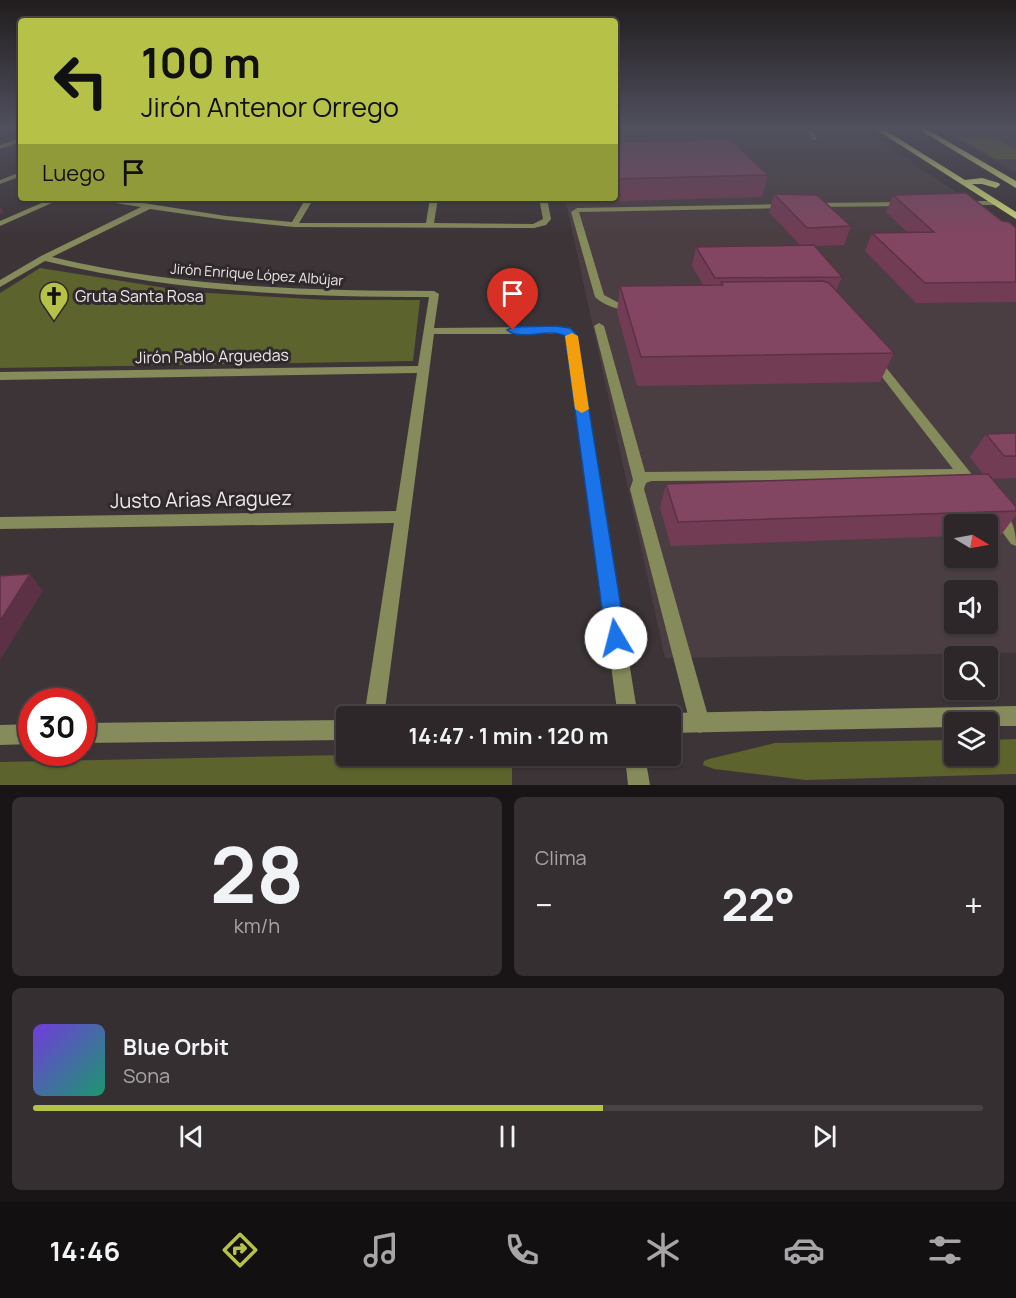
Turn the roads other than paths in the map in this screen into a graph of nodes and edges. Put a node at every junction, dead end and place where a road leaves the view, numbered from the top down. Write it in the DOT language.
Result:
graph roads {
  1 [pos="933,164"];
  2 [pos="946,164"];
  3 [pos="977,164"];
  4 [pos="980,164"];
  5 [pos="954,166"];
  6 [pos="18,175"];
  7 [pos="1,181"];
  8 [pos="18,184"];
  9 [pos="967,185"];
  10 [pos="996,185"];
  11 [pos="1016,185"];
  12 [pos="1016,196"];
  13 [pos="52,201"];
  14 [pos="113,201"];
  15 [pos="308,201"];
  16 [pos="433,201"];
  17 [pos="543,201"];
  18 [pos="957,203"];
  19 [pos="995,203"];
  20 [pos="922,204"];
  21 [pos="794,205"];
  22 [pos="806,205"];
  23 [pos="147,207"];
  24 [pos="1016,216"];
  25 [pos="0,224"];
  26 [pos="294,225"];
  27 [pos="429,227"];
  28 [pos="44,258"];
  29 [pos="0,284"];
  30 [pos="640,305"];
  31 [pos="599,326"];
  32 [pos="430,331"];
  33 [pos="872,357"];
  34 [pos="424,369"];
  35 [pos="0,376"];
  36 [pos="965,474"];
  37 [pos="640,480"];
  38 [pos="402,517"];
  39 [pos="0,523"];
  40 [pos="1016,540"];
  41 [pos="376,706"];
  42 [pos="626,706"];
  43 [pos="1016,716"];
  44 [pos="681,723"];
  45 [pos="700,723"];
  46 [pos="336,730"];
  47 [pos="96,733"];
  48 [pos="18,734"];
  49 [pos="0,735"];
  50 [pos="636,766"];
  51 [pos="639,785"];
  1 -- 9 [label="main road"];
  2 -- 5 [label="main road"];
  3 -- 10 [label="main road"];
  4 -- 11 [label="main road"];
  6 -- 7 [label="street"];
  7 -- 8 [label="street"];
  9 -- 10 [label="main road"];
  9 -- 19 [label="main road"];
  10 -- 12 [label="main road"];
  13 -- 25 [label="street"];
  14 -- 23 [label="street"];
  15 -- 26 [label="street"];
  16 -- 27 [label="street"];
  17 -- 27 [label="street"];
  18 -- 19 [label="street"];
  19 -- 24 [label="main road"];
  20 -- 22 [label="street"];
  21 -- 30 [label="street"];
  23 -- 26 [label="street"];
  23 -- 28 [label="street"];
  26 -- 27 [label="street"];
  28 -- 29 [label="street"];
  28 -- 32 [label="street, Jirón Enrique López Albújar"];
  31 -- 37 [label="street"];
  32 -- 34 [label="street"];
  32 -- 42 [label="street"];
  33 -- 36 [label="street"];
  34 -- 35 [label="street, Jirón Pablo Arguedas"];
  34 -- 38 [label="street"];
  36 -- 37 [label="street"];
  36 -- 40 [label="street"];
  37 -- 45 [label="street"];
  38 -- 39 [label="street, Justo Arias Araguez"];
  38 -- 41 [label="street"];
  43 -- 45 [label="street"];
  44 -- 45 [label="street"];
  46 -- 47 [label="street"];
  48 -- 49 [label="street"];
  50 -- 51 [label="street"];
}
